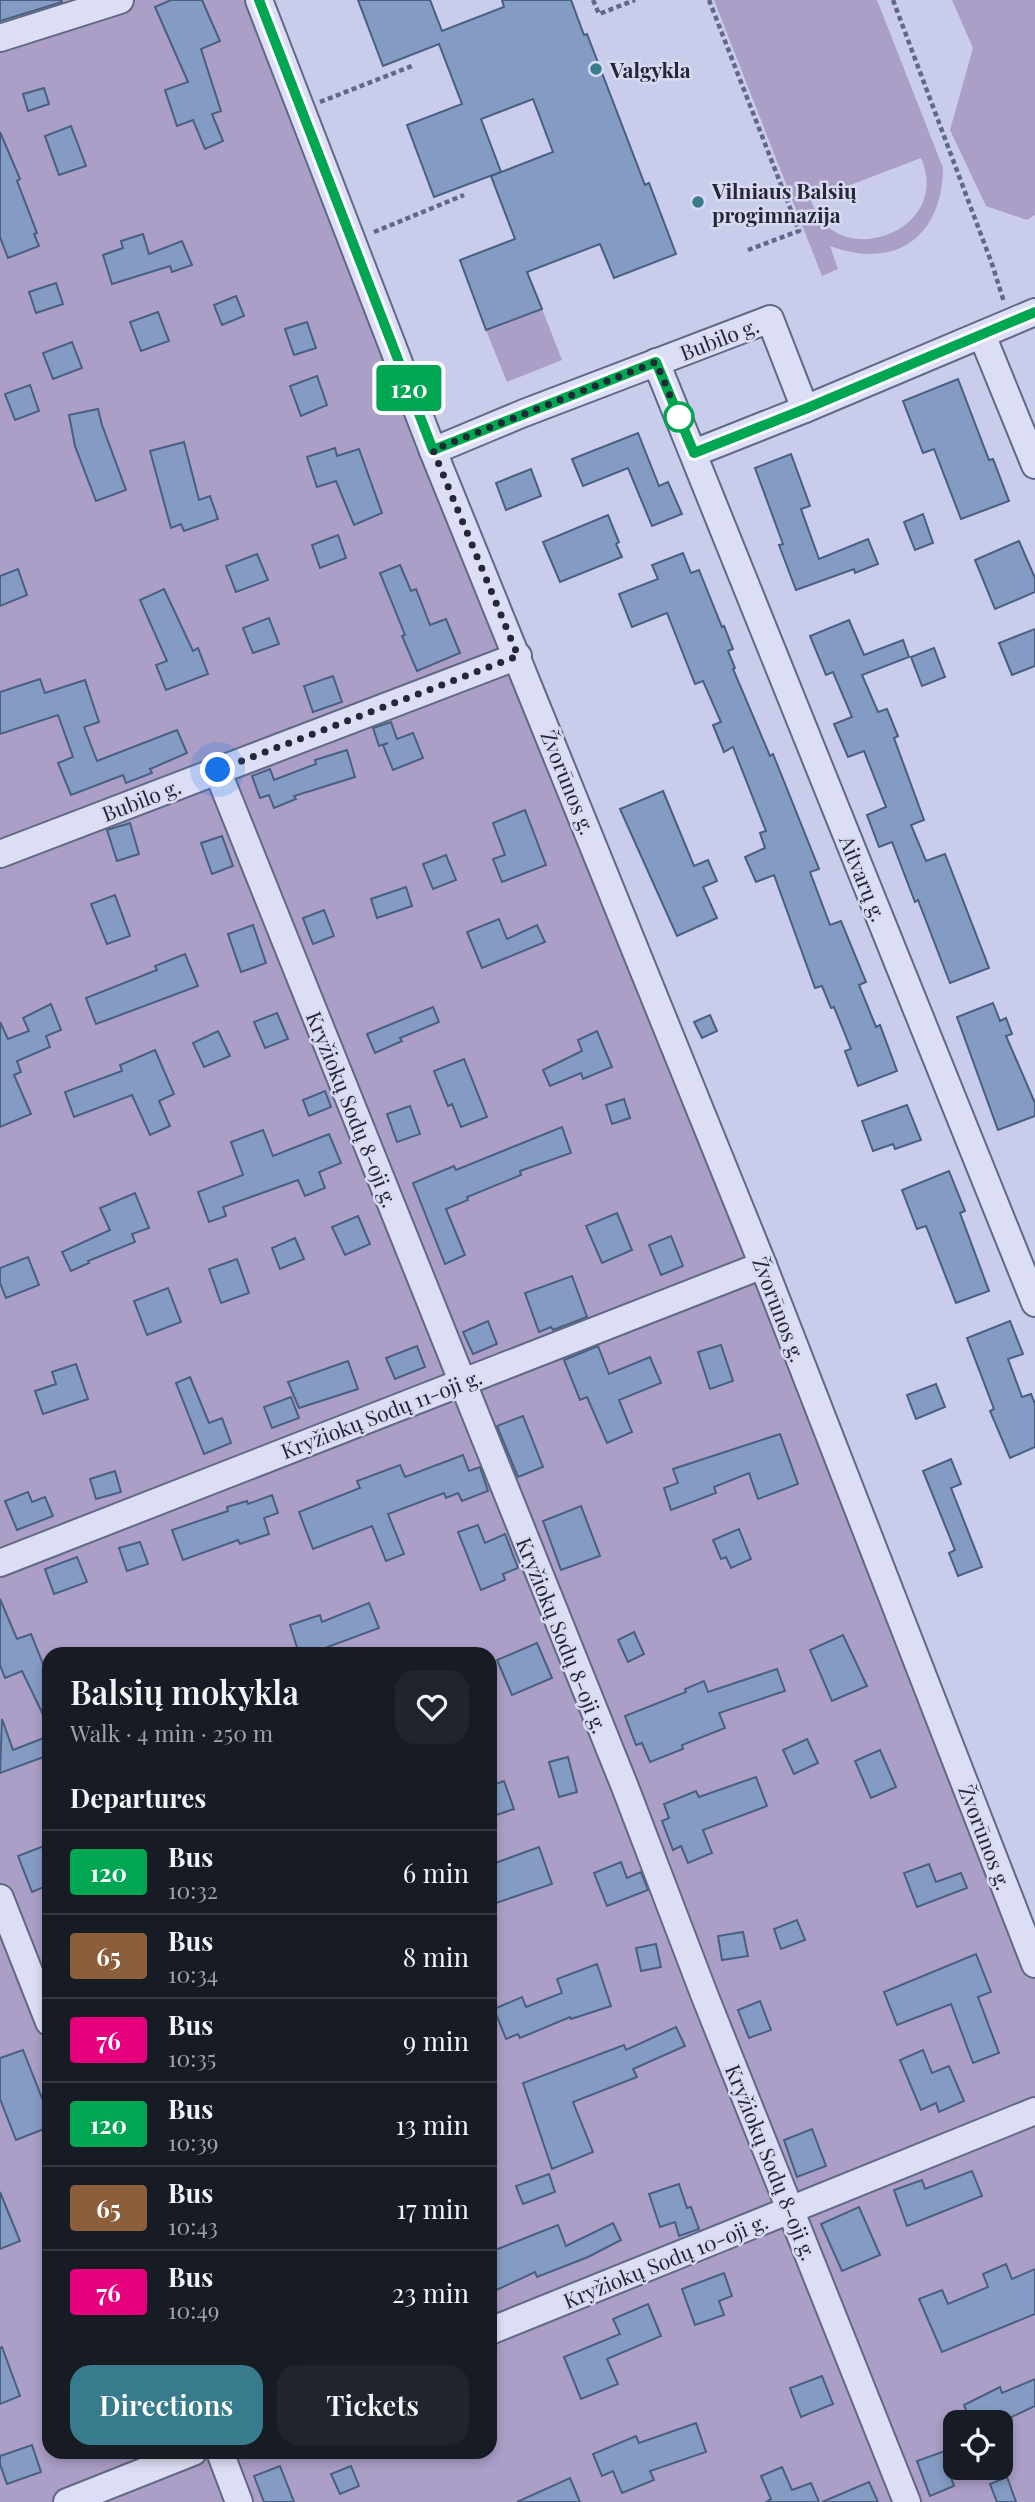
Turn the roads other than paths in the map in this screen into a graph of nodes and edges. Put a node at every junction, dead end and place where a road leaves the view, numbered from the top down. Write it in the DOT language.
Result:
graph roads {
  1 [pos="120,0"];
  2 [pos="259,0"];
  3 [pos="0,38"];
  4 [pos="1035,312"];
  5 [pos="982,335"];
  6 [pos="656,362"];
  7 [pos="805,409"];
  8 [pos="433,450"];
  9 [pos="694,453"];
  10 [pos="1035,465"];
  11 [pos="518,656"];
  12 [pos="218,770"];
  13 [pos="0,853"];
  14 [pos="762,1265"];
  15 [pos="1035,1303"];
  16 [pos="461,1381"];
  17 [pos="0,1563"];
  18 [pos="0,1898"];
  19 [pos="1035,1964"];
  20 [pos="42,2004"];
  21 [pos="1035,2111"];
  22 [pos="792,2209"];
  23 [pos="497,2329"];
  24 [pos="175,2459"];
  25 [pos="223,2459"];
  26 [pos="67,2502"];
  27 [pos="239,2502"];
  28 [pos="907,2502"];
  1 -- 3 [label="street"];
  2 -- 8 [label="street, Žvorūnos g."];
  4 -- 5 [label="street"];
  5 -- 7 [label="street"];
  5 -- 10 [label="street"];
  6 -- 7 [label="street, Bubilo g."];
  6 -- 8 [label="street, Bubilo g."];
  6 -- 9 [label="street, Bubilo g."];
  7 -- 9 [label="street"];
  8 -- 11 [label="street, Žvorūnos g."];
  9 -- 15 [label="street, Aitvarų g."];
  11 -- 12 [label="street, Bubilo g."];
  11 -- 14 [label="street, Žvorūnos g."];
  12 -- 13 [label="street, Bubilo g."];
  12 -- 16 [label="street, Kryžiokų Sodų 8-oji g."];
  14 -- 16 [label="street, Kryžiokų Sodų 11-oji g."];
  14 -- 19 [label="street, Žvorūnos g."];
  16 -- 17 [label="street, Kryžiokų Sodų 11-oji g."];
  16 -- 22 [label="street, Kryžiokų Sodų 8-oji g."];
  18 -- 20 [label="street"];
  21 -- 22 [label="street, Kryžiokų Sodų 10-oji g."];
  22 -- 23 [label="street, Kryžiokų Sodų 10-oji g."];
  22 -- 28 [label="street, Kryžiokų Sodų 8-oji g."];
  24 -- 26 [label="street"];
  25 -- 27 [label="street"];
}
